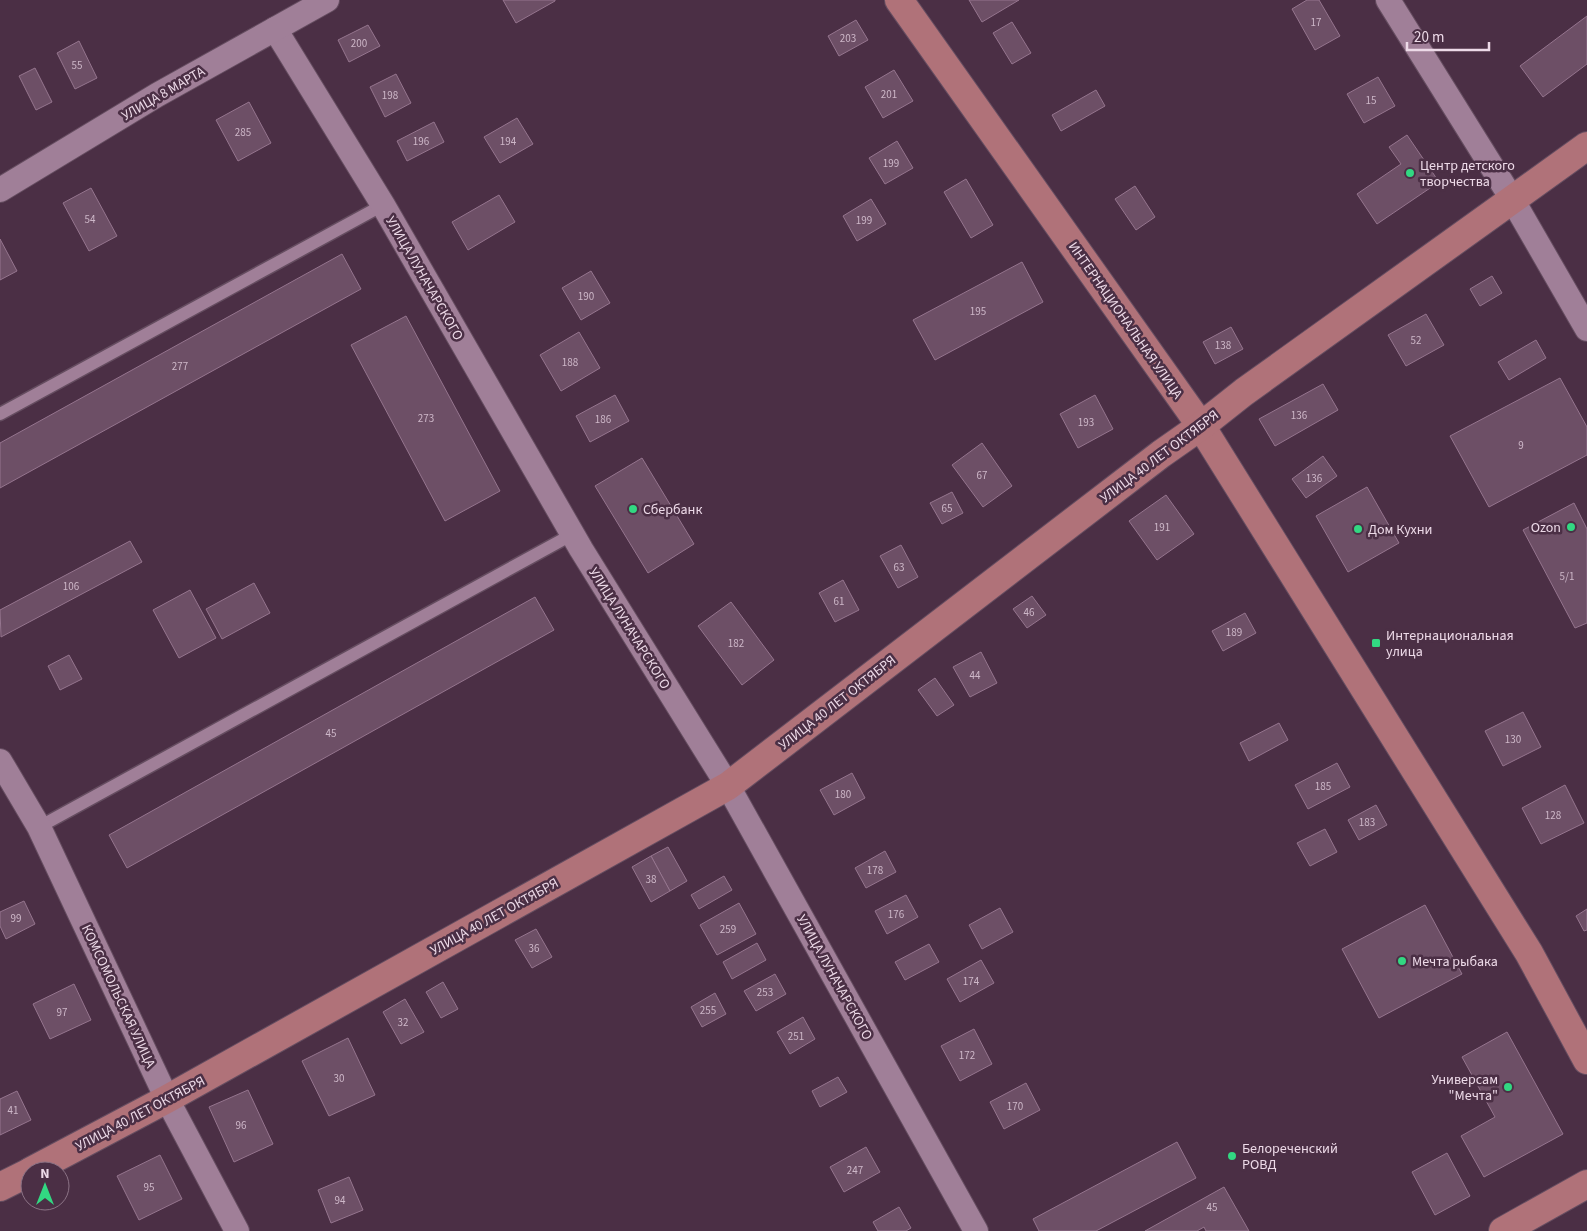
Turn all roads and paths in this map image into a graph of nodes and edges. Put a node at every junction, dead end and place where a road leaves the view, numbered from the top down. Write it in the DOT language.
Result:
graph roads {
  1 [pos="328,0"];
  2 [pos="899,0"];
  3 [pos="1388,0"];
  4 [pos="275,29"];
  5 [pos="1587,146"];
  6 [pos="0,190"];
  7 [pos="1512,199"];
  8 [pos="383,205"];
  9 [pos="1587,329"];
  10 [pos="0,414"];
  11 [pos="1201,426"];
  12 [pos="573,534"];
  13 [pos="0,762"];
  14 [pos="728,786"];
  15 [pos="39,827"];
  16 [pos="1587,1060"];
  17 [pos="167,1099"];
  18 [pos="50,1161"];
  19 [pos="20,1177"];
  20 [pos="1587,1184"];
  21 [pos="0,1188"];
  22 [pos="237,1231"];
  23 [pos="976,1231"];
  24 [pos="1503,1231"];
  1 -- 4 [label="street, УЛИЦА 8 МАРТА"];
  2 -- 11 [label="street, ИНТЕРНАЦИОНАЛЬНАЯ УЛИЦА"];
  3 -- 7 [label="street"];
  4 -- 6 [label="street, УЛИЦА 8 МАРТА"];
  4 -- 8 [label="street, УЛИЦА ЛУНАЧАРСКОГО"];
  5 -- 7 [label="street, УЛИЦА 40 ЛЕТ ОКТЯБРЯ"];
  7 -- 9 [label="street"];
  7 -- 11 [label="street, УЛИЦА 40 ЛЕТ ОКТЯБРЯ"];
  8 -- 10 [label="lane"];
  8 -- 12 [label="street, УЛИЦА ЛУНАЧАРСКОГО"];
  11 -- 14 [label="street, УЛИЦА 40 ЛЕТ ОКТЯБРЯ"];
  11 -- 16 [label="street, ИНТЕРНАЦИОНАЛЬНАЯ УЛИЦА"];
  12 -- 14 [label="street, УЛИЦА ЛУНАЧАРСКОГО"];
  12 -- 15 [label="lane"];
  13 -- 15 [label="street, КОМСОМОЛЬСКАЯ УЛИЦА"];
  14 -- 17 [label="street, УЛИЦА 40 ЛЕТ ОКТЯБРЯ"];
  14 -- 23 [label="street, УЛИЦА ЛУНАЧАРСКОГО"];
  15 -- 17 [label="street, КОМСОМОЛЬСКАЯ УЛИЦА"];
  17 -- 18 [label="street, УЛИЦА 40 ЛЕТ ОКТЯБРЯ"];
  17 -- 22 [label="street, КОМСОМОЛЬСКАЯ УЛИЦА"];
  19 -- 21 [label="street, УЛИЦА 40 ЛЕТ ОКТЯБРЯ"];
  20 -- 24 [label="street"];
}
